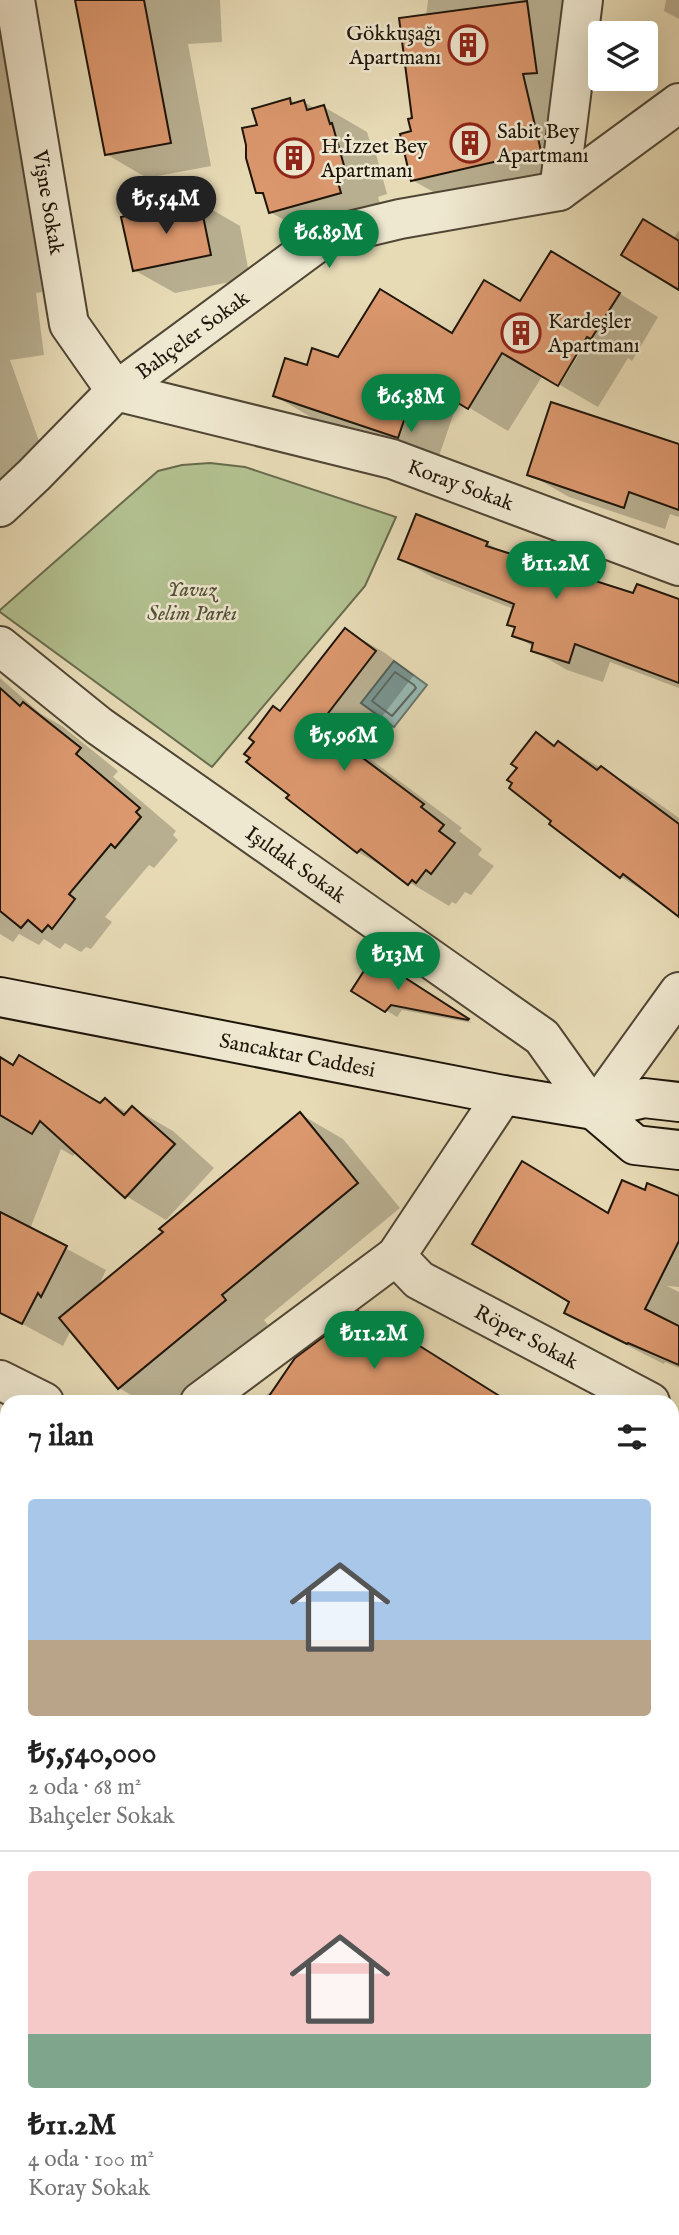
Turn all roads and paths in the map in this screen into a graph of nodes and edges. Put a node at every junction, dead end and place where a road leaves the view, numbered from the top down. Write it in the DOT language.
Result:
graph roads {
  1 [pos="15,0"];
  2 [pos="583,0"];
  3 [pos="679,103"];
  4 [pos="559,191"];
  5 [pos="116,390"];
  6 [pos="0,507"];
  7 [pos="679,566"];
  8 [pos="0,646"];
  9 [pos="679,992"];
  10 [pos="0,997"];
  11 [pos="503,1095"];
  12 [pos="679,1102"];
  13 [pos="594,1110"];
  14 [pos="679,1150"];
  15 [pos="396,1256"];
  16 [pos="0,1380"];
  17 [pos="30,1395"];
  18 [pos="209,1395"];
  19 [pos="637,1395"];
  1 -- 5 [label="street, Vişne Sokak"];
  2 -- 4 [label="street"];
  3 -- 4 [label="street, Bahçeler Sokak"];
  4 -- 5 [label="street, Bahçeler Sokak"];
  5 -- 6 [label="street, Bahçeler Sokak"];
  5 -- 7 [label="street, Koray Sokak"];
  8 -- 13 [label="street, Işıldak Sokak"];
  9 -- 13 [label="street"];
  10 -- 11 [label="street, Sancaktar Caddesi"];
  11 -- 13 [label="street, Sancaktar Caddesi"];
  11 -- 15 [label="street"];
  12 -- 13 [label="street"];
  13 -- 14 [label="street, Işıldak Sokak"];
  15 -- 18 [label="street"];
  15 -- 19 [label="street, Röper Sokak"];
  16 -- 17 [label="street"];
}
